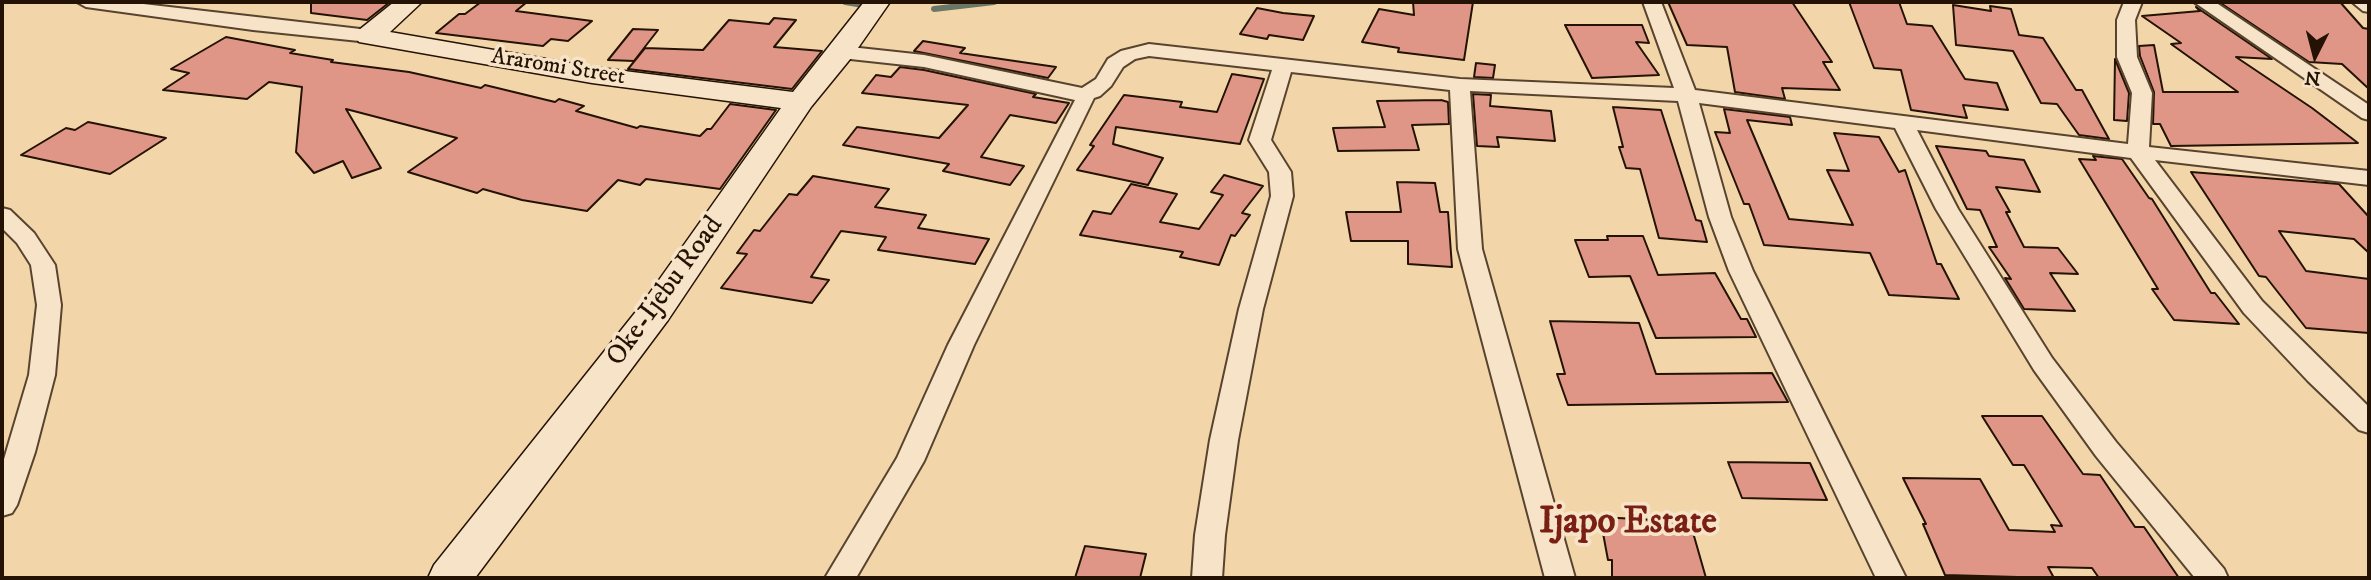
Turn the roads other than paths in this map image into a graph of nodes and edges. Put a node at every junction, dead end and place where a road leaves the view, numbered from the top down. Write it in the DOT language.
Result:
graph roads {
  1 [pos="86,2"];
  2 [pos="409,2"];
  3 [pos="877,2"];
  4 [pos="1652,2"];
  5 [pos="2133,2"];
  6 [pos="2203,2"];
  7 [pos="2361,2"];
  8 [pos="2369,7"];
  9 [pos="369,36"];
  10 [pos="841,52"];
  11 [pos="1284,64"];
  12 [pos="1460,85"];
  13 [pos="1082,94"];
  14 [pos="1687,95"];
  15 [pos="800,102"];
  16 [pos="2369,114"];
  17 [pos="1902,121"];
  18 [pos="2138,152"];
  19 [pos="2369,178"];
  20 [pos="2,215"];
  21 [pos="2369,423"];
  22 [pos="2,505"];
  23 [pos="450,578"];
  24 [pos="840,578"];
  25 [pos="1208,578"];
  26 [pos="1560,578"];
  27 [pos="1891,578"];
  28 [pos="2213,578"];
  1 -- 9 [label="street"];
  2 -- 9 [label="main road"];
  3 -- 10 [label="main road, Oke-Ijebu Road"];
  4 -- 14 [label="street"];
  5 -- 18 [label="street"];
  6 -- 16 [label="street"];
  7 -- 8 [label="street"];
  9 -- 15 [label="main road, Araromi Street"];
  10 -- 13 [label="street"];
  10 -- 15 [label="main road, Oke-Ijebu Road"];
  11 -- 12 [label="street"];
  11 -- 13 [label="street"];
  11 -- 25 [label="street"];
  12 -- 14 [label="street"];
  12 -- 26 [label="street"];
  13 -- 24 [label="street"];
  14 -- 17 [label="street"];
  14 -- 27 [label="street"];
  15 -- 23 [label="main road, Oke-Ijebu Road"];
  17 -- 18 [label="street"];
  17 -- 28 [label="street"];
  18 -- 19 [label="street"];
  18 -- 21 [label="street"];
  20 -- 22 [label="street"];
}
